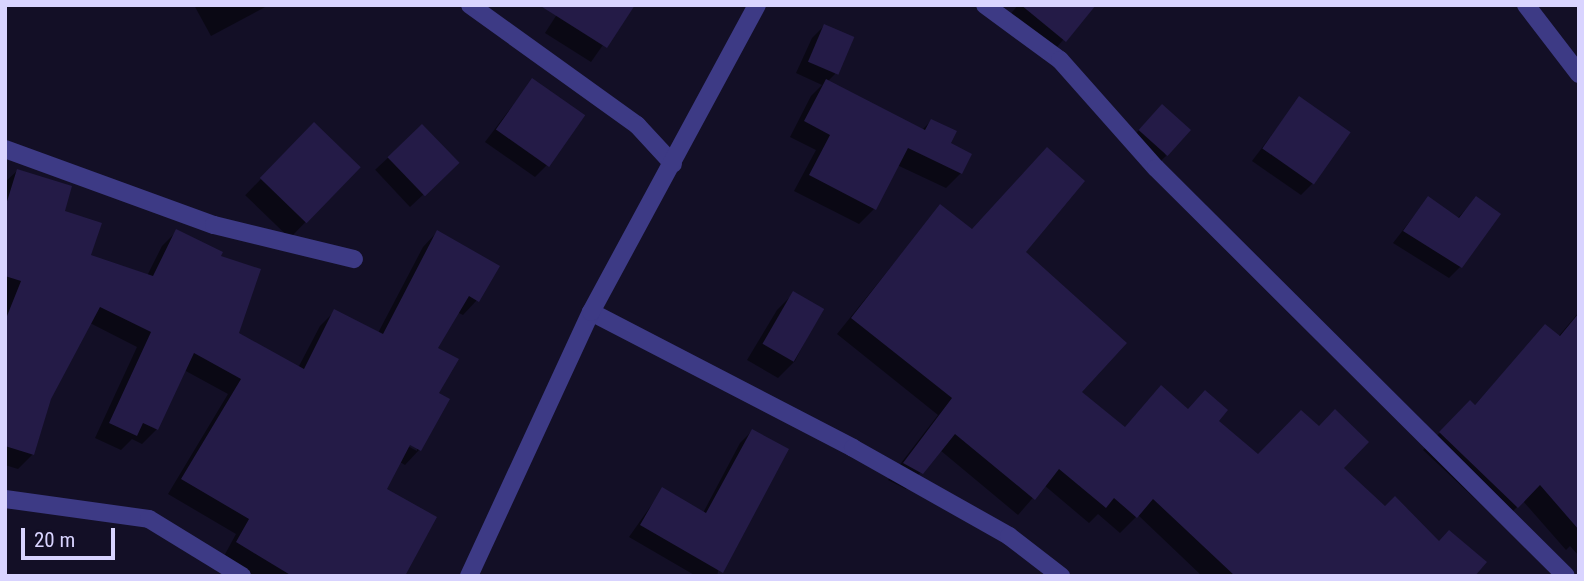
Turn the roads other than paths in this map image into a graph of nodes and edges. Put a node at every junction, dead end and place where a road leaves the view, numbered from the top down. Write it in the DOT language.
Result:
graph roads {
  1 [pos="470,5"];
  2 [pos="757,5"];
  3 [pos="985,5"];
  4 [pos="1526,5"];
  5 [pos="1579,74"];
  6 [pos="5,149"];
  7 [pos="673,164"];
  8 [pos="354,259"];
  9 [pos="591,312"];
  10 [pos="5,499"];
  11 [pos="242,576"];
  12 [pos="469,576"];
  13 [pos="1061,576"];
  14 [pos="1566,576"];
  1 -- 7 [label="street"];
  2 -- 7 [label="street"];
  3 -- 14 [label="street"];
  4 -- 5 [label="street"];
  6 -- 8 [label="street"];
  7 -- 9 [label="street"];
  9 -- 12 [label="street"];
  9 -- 13 [label="street"];
  10 -- 11 [label="street"];
}
